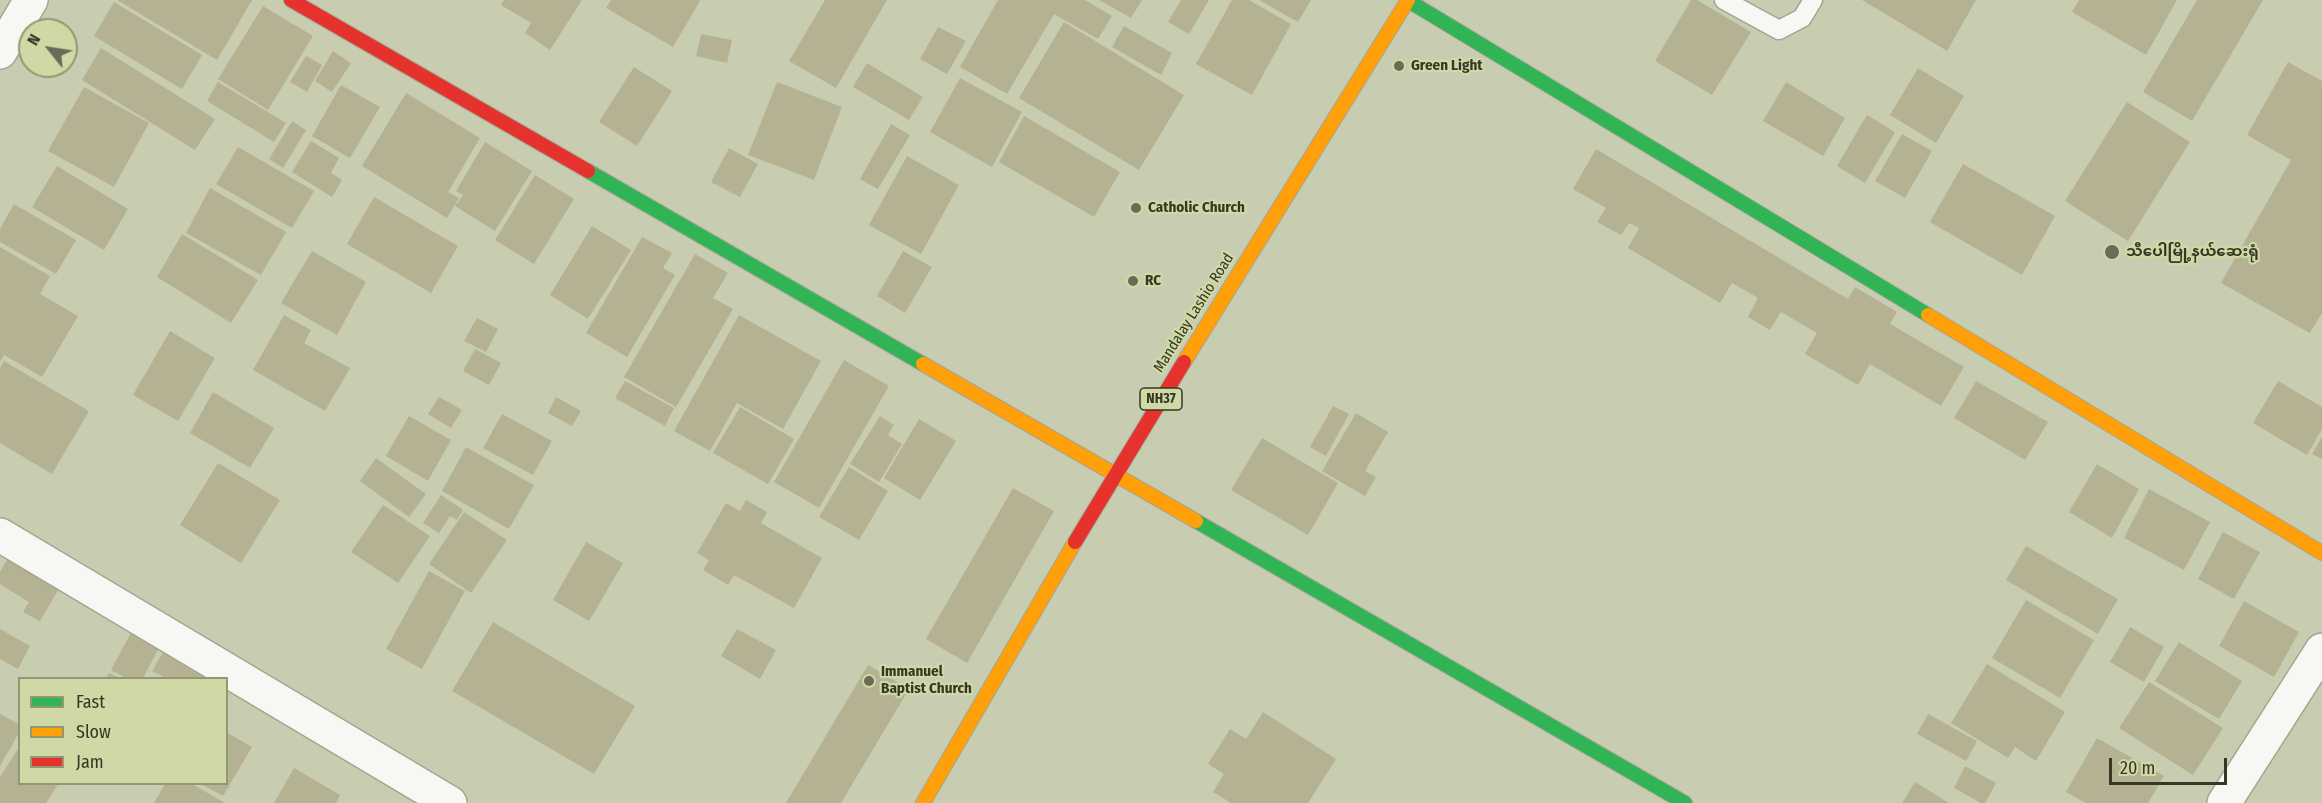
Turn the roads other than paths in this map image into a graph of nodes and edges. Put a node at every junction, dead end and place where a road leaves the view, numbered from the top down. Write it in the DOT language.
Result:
graph roads {
  1 [pos="31,0"];
  2 [pos="291,0"];
  3 [pos="1408,0"];
  4 [pos="1724,0"];
  5 [pos="1813,0"];
  6 [pos="0,51"];
  7 [pos="1114,475"];
  8 [pos="0,535"];
  9 [pos="2322,553"];
  10 [pos="2322,650"];
  11 [pos="450,803"];
  12 [pos="923,803"];
  13 [pos="1685,803"];
  14 [pos="2224,803"];
  1 -- 6 [label="street"];
  2 -- 7 [label="main road"];
  3 -- 7 [label="main road, Mandalay Lashio Road / NH37"];
  3 -- 9 [label="main road"];
  4 -- 5 [label="lane"];
  7 -- 12 [label="main road, Mandalay Lashio Road / NH37"];
  7 -- 13 [label="main road"];
  8 -- 11 [label="street"];
  10 -- 14 [label="street"];
}
